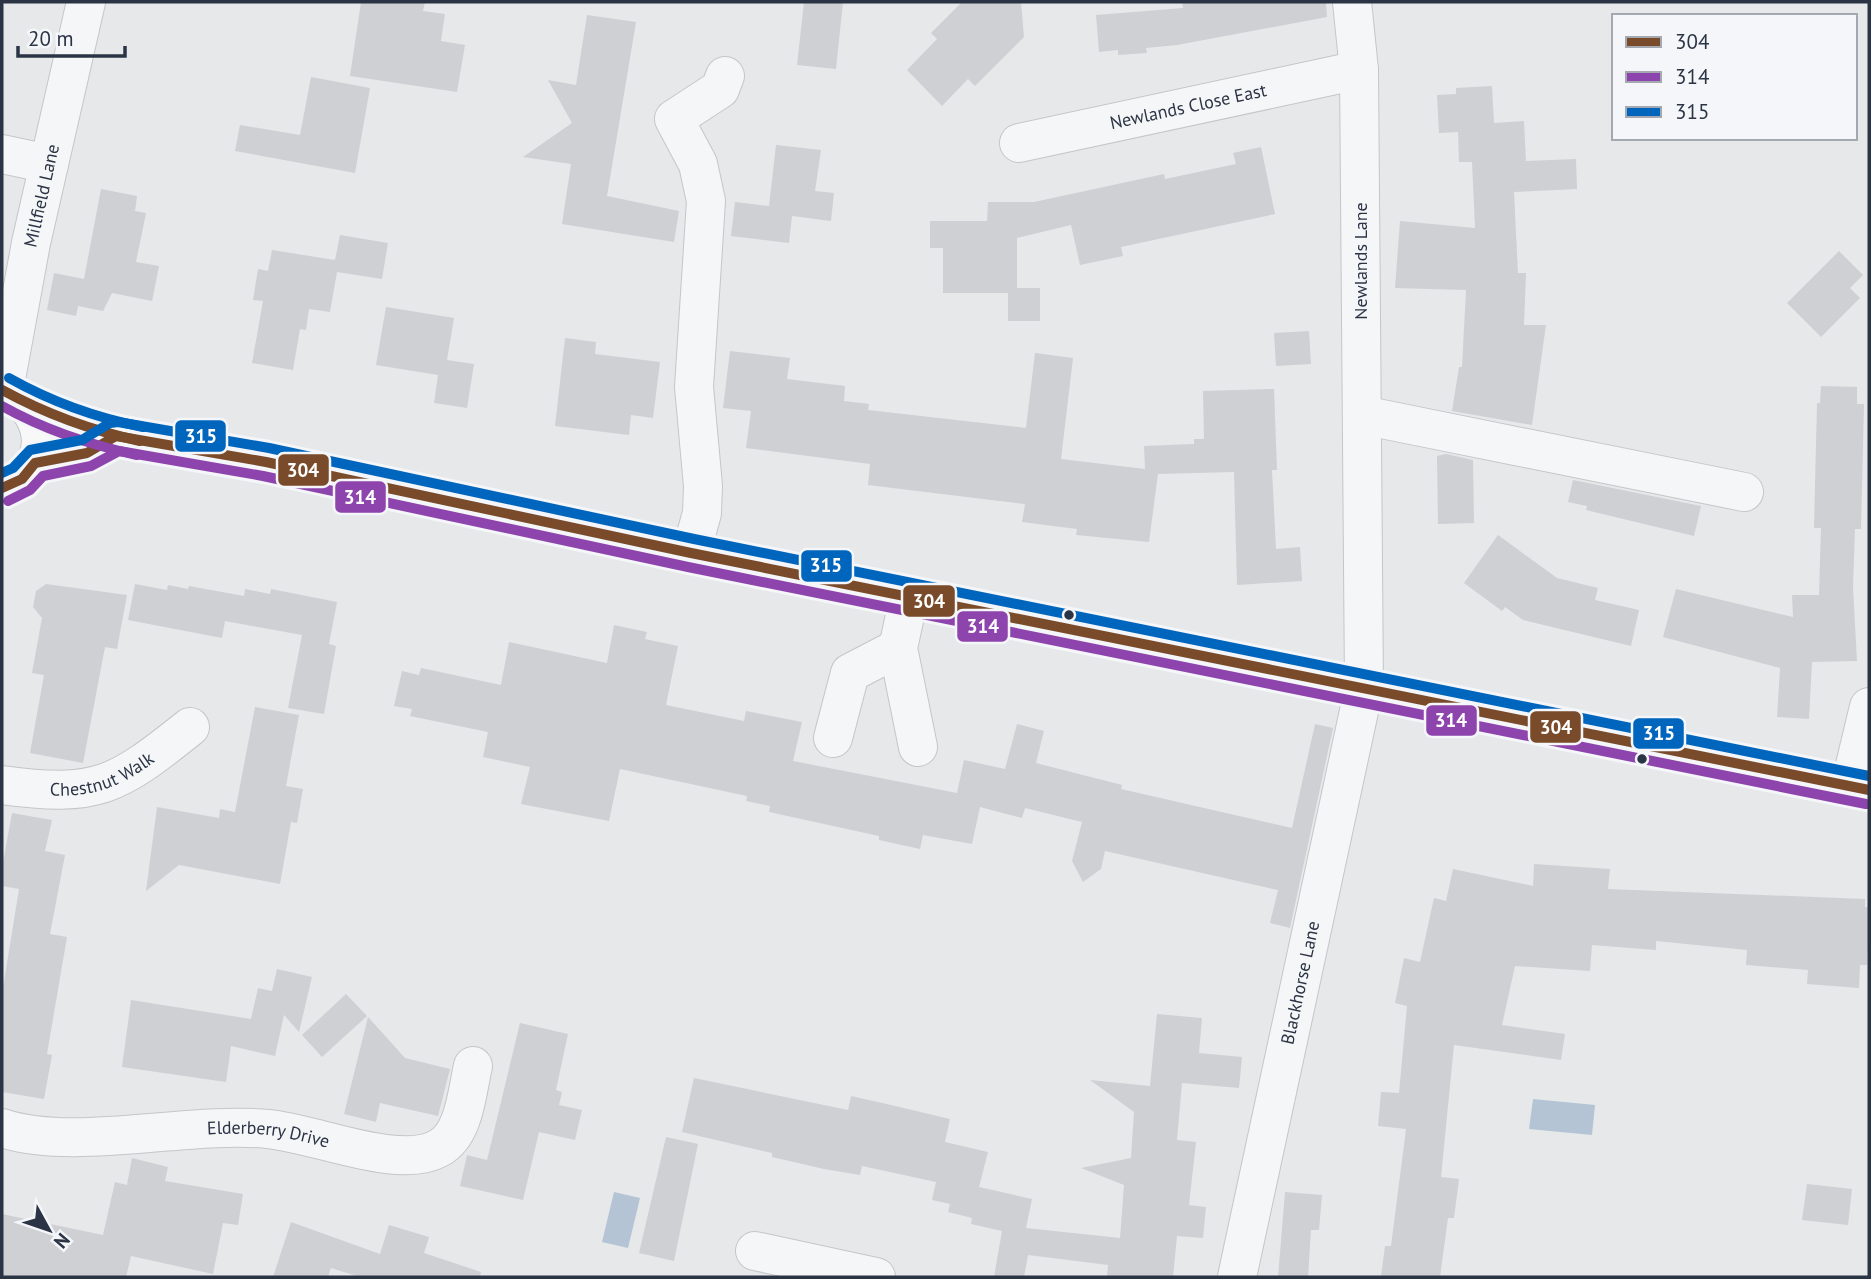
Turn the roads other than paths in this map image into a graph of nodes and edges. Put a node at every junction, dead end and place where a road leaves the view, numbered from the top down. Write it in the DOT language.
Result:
graph roads {
  1 [pos="86,2"];
  2 [pos="1352,2"];
  3 [pos="1359,70"];
  4 [pos="725,76"];
  5 [pos="1019,143"];
  6 [pos="2,154"];
  7 [pos="48,164"];
  8 [pos="12,395"];
  9 [pos="1362,415"];
  10 [pos="116,436"];
  11 [pos="36,463"];
  12 [pos="2,488"];
  13 [pos="1744,492"];
  14 [pos="691,553"];
  15 [pos="908,597"];
  16 [pos="898,648"];
  17 [pos="1364,688"];
  18 [pos="1869,707"];
  19 [pos="190,727"];
  20 [pos="833,738"];
  21 [pos="918,747"];
  22 [pos="2,785"];
  23 [pos="1860,788"];
  24 [pos="472,1066"];
  25 [pos="2,1128"];
  26 [pos="755,1251"];
  27 [pos="876,1277"];
  28 [pos="1237,1277"];
  1 -- 7 [label="street, Millfield Lane"];
  2 -- 3 [label="street, Newlands Lane"];
  3 -- 5 [label="street, Newlands Close East"];
  3 -- 9 [label="street, Newlands Lane"];
  4 -- 14 [label="street"];
  6 -- 7 [label="street"];
  7 -- 8 [label="street, Millfield Lane"];
  8 -- 10 [label="main road"];
  8 -- 11 [label="main road"];
  9 -- 13 [label="street"];
  9 -- 17 [label="street, Newlands Lane"];
  10 -- 11 [label="main road"];
  10 -- 14 [label="main road"];
  11 -- 12 [label="main road"];
  14 -- 15 [label="main road"];
  15 -- 16 [label="street"];
  15 -- 17 [label="main road"];
  16 -- 20 [label="street"];
  16 -- 21 [label="street"];
  17 -- 23 [label="main road"];
  17 -- 28 [label="street, Blackhorse Lane"];
  18 -- 23 [label="street"];
  19 -- 22 [label="street, Chestnut Walk"];
  24 -- 25 [label="street, Elderberry Drive"];
  26 -- 27 [label="street"];
}
